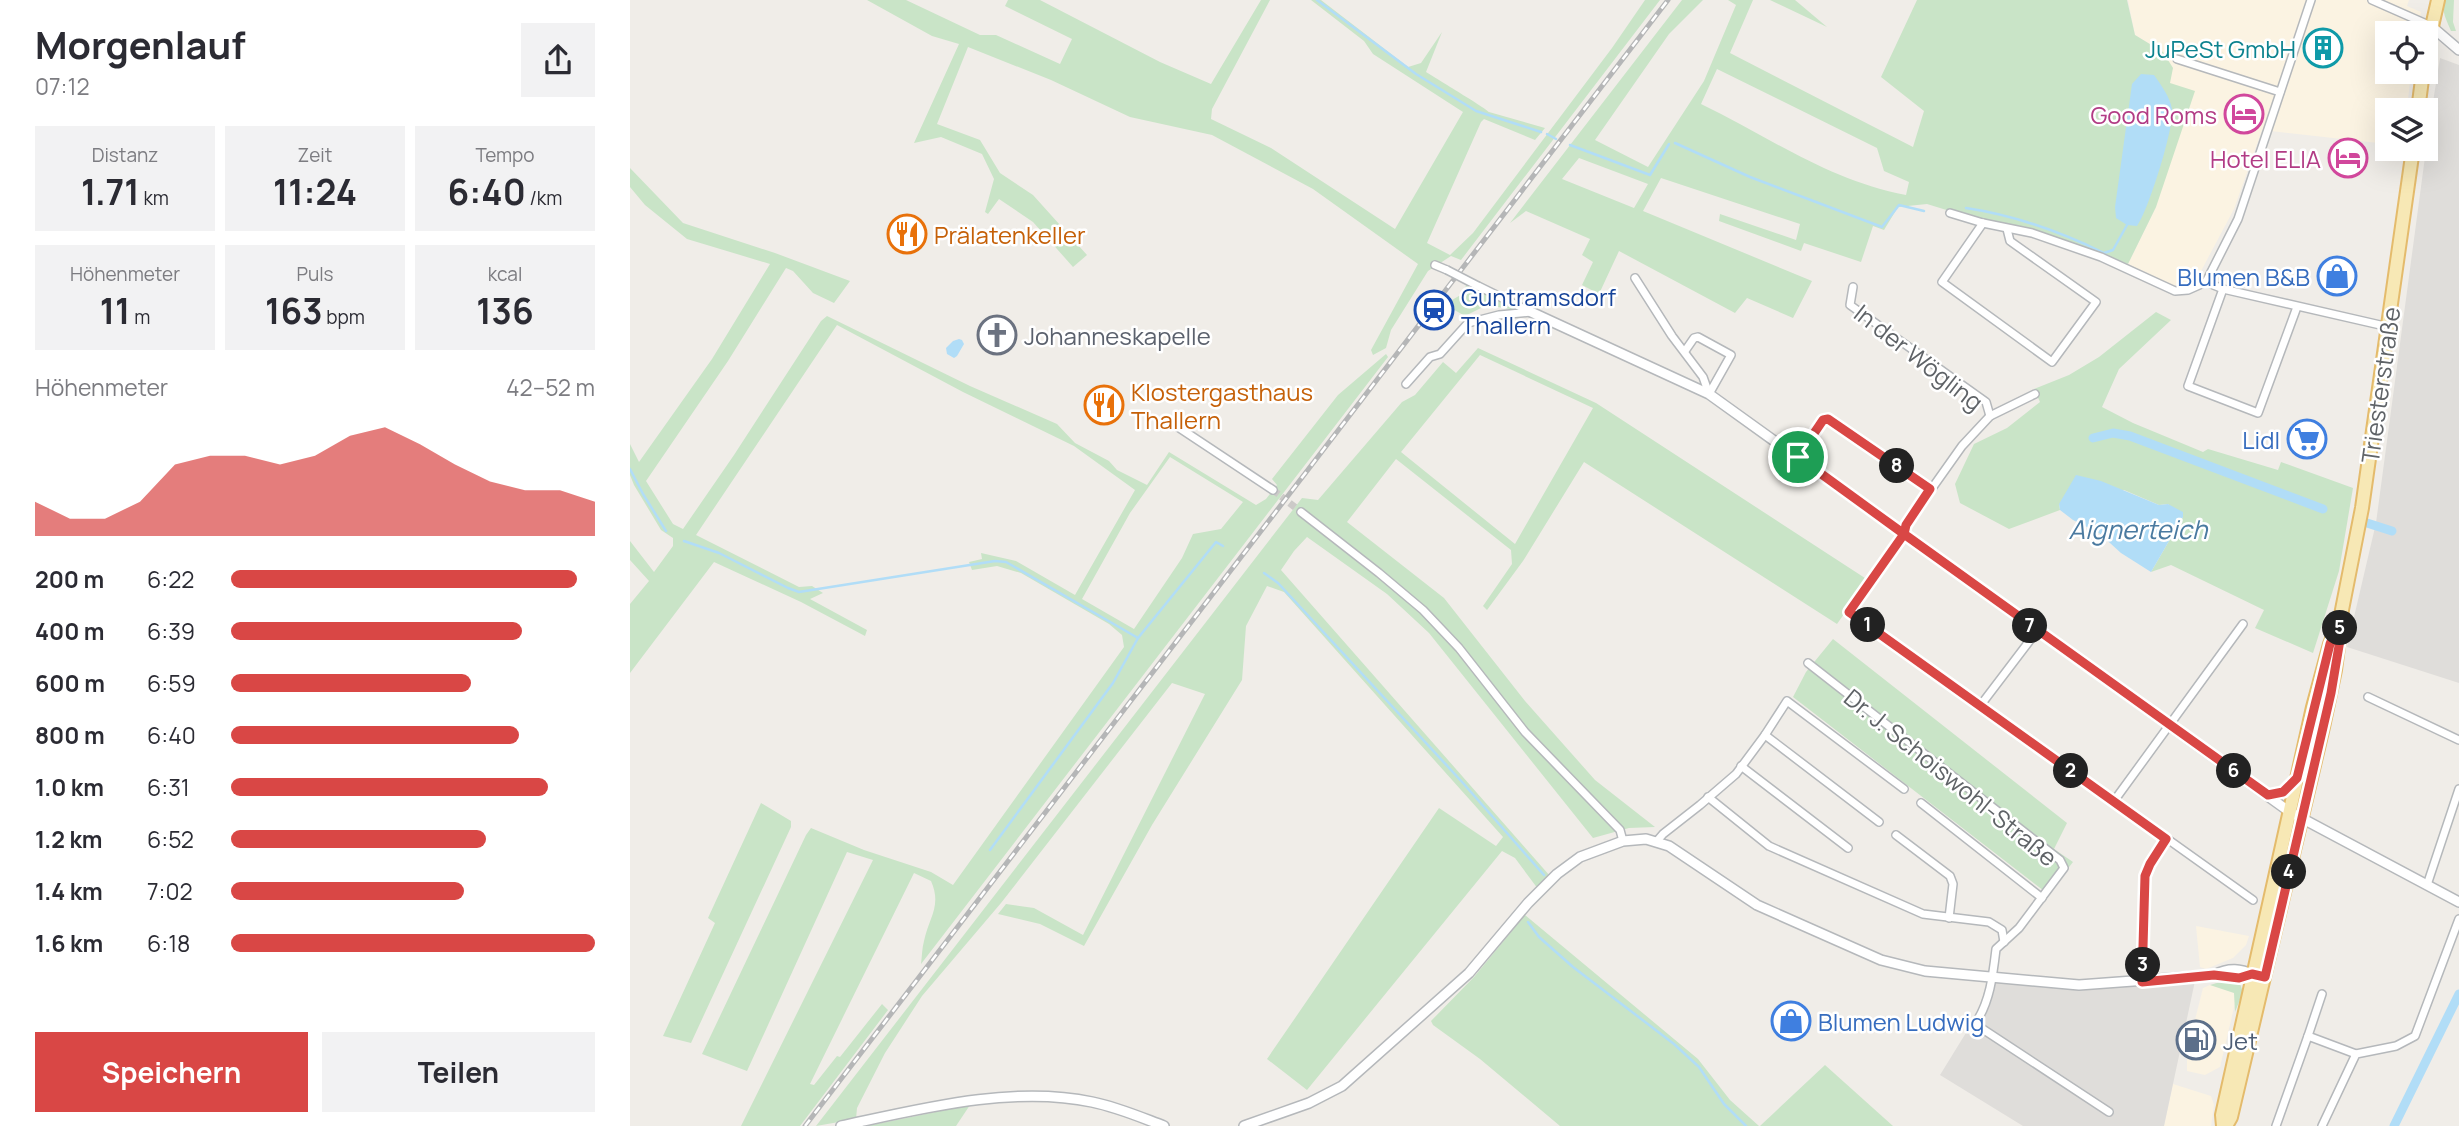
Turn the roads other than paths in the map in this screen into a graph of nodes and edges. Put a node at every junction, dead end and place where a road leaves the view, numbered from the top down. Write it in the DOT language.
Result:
graph roads {
  1 [pos="2311,0"];
  2 [pos="2372,0"];
  3 [pos="2438,0"];
  4 [pos="2420,21"];
  5 [pos="2432,21"];
  6 [pos="2438,31"];
  7 [pos="2459,50"];
  8 [pos="2177,59"];
  9 [pos="2280,92"];
  10 [pos="2411,161"];
  11 [pos="1950,214"];
  12 [pos="1983,223"];
  13 [pos="2007,229"];
  14 [pos="1435,265"];
  15 [pos="1635,278"];
  16 [pos="2206,282"];
  17 [pos="1853,287"];
  18 [pos="2223,289"];
  19 [pos="2297,307"];
  20 [pos="1531,312"];
  21 [pos="2389,327"];
  22 [pos="1685,351"];
  23 [pos="1406,384"];
  24 [pos="1709,394"];
  25 [pos="2035,394"];
  26 [pos="1990,416"];
  27 [pos="1178,427"];
  28 [pos="1798,457"];
  29 [pos="1930,489"];
  30 [pos="1273,490"];
  31 [pos="1301,512"];
  32 [pos="1904,534"];
  33 [pos="2340,620"];
  34 [pos="2242,624"];
  35 [pos="2037,631"];
  36 [pos="1808,663"];
  37 [pos="2368,697"];
  38 [pos="1980,706"];
  39 [pos="2169,724"];
  40 [pos="1765,735"];
  41 [pos="2459,740"];
  42 [pos="1741,766"];
  43 [pos="2297,778"];
  44 [pos="1904,789"];
  45 [pos="2459,789"];
  46 [pos="2268,795"];
  47 [pos="1708,797"];
  48 [pos="2114,802"];
  49 [pos="1921,803"];
  50 [pos="2290,812"];
  51 [pos="2301,819"];
  52 [pos="1879,822"];
  53 [pos="1896,835"];
  54 [pos="2166,839"];
  55 [pos="1623,841"];
  56 [pos="1657,841"];
  57 [pos="1848,848"];
  58 [pos="2427,885"];
  59 [pos="2042,898"];
  60 [pos="2253,900"];
  61 [pos="2459,902"];
  62 [pos="1950,918"];
  63 [pos="2459,919"];
  64 [pos="2004,942"];
  65 [pos="2259,976"];
  66 [pos="1993,978"];
  67 [pos="2142,982"];
  68 [pos="2322,993"];
  69 [pos="2308,1036"];
  70 [pos="2356,1054"];
  71 [pos="2109,1112"];
  72 [pos="841,1126"];
  73 [pos="1164,1126"];
  74 [pos="1244,1126"];
  75 [pos="2224,1126"];
  76 [pos="2276,1126"];
  77 [pos="2322,1126"];
  1 -- 9 [label="street"];
  2 -- 4 [label="street"];
  3 -- 5 [label="main road"];
  6 -- 7 [label="street"];
  8 -- 9 [label="street"];
  9 -- 16 [label="street"];
  10 -- 21 [label="main road, Triesterstraße"];
  11 -- 12 [label="street"];
  12 -- 13 [label="street"];
  12 -- 13 [label="street"];
  13 -- 16 [label="street"];
  14 -- 20 [label="street, bridge"];
  15 -- 22 [label="street"];
  16 -- 18 [label="street"];
  17 -- 26 [label="street, In der Wögling"];
  18 -- 19 [label="street"];
  18 -- 19 [label="street"];
  19 -- 21 [label="street"];
  20 -- 23 [label="street"];
  20 -- 24 [label="street"];
  21 -- 33 [label="main road, Triesterstraße"];
  22 -- 24 [label="street"];
  22 -- 24 [label="street"];
  24 -- 28 [label="street"];
  25 -- 26 [label="street"];
  26 -- 29 [label="street, In der Wögling"];
  27 -- 30 [label="street"];
  28 -- 29 [label="street"];
  28 -- 32 [label="street"];
  29 -- 32 [label="street, In der Wögling"];
  31 -- 55 [label="street"];
  32 -- 35 [label="street"];
  32 -- 38 [label="street, In der Wögling"];
  33 -- 43 [label="main road, Triesterstraße"];
  33 -- 51 [label="main road, Triesterstraße"];
  34 -- 39 [label="street"];
  35 -- 38 [label="street"];
  35 -- 39 [label="street"];
  36 -- 59 [label="street, Dr. J. Schoiswohl-Straße"];
  37 -- 41 [label="street"];
  38 -- 48 [label="street"];
  39 -- 46 [label="street"];
  39 -- 48 [label="street"];
  40 -- 42 [label="street, Dr. J. Schoiswohl-Straße"];
  40 -- 44 [label="street, Dr. J. Schoiswohl-Straße"];
  40 -- 52 [label="street"];
  42 -- 47 [label="street, Dr. J. Schoiswohl-Straße"];
  42 -- 57 [label="street"];
  43 -- 46 [label="street"];
  43 -- 50 [label="main road, Triesterstraße"];
  45 -- 58 [label="street"];
  46 -- 50 [label="street"];
  47 -- 56 [label="street, Dr. J. Schoiswohl-Straße"];
  47 -- 62 [label="street"];
  48 -- 54 [label="street"];
  49 -- 59 [label="street, Dr. J. Schoiswohl-Straße"];
  50 -- 51 [label="street"];
  50 -- 65 [label="main road, Triesterstraße"];
  51 -- 58 [label="street"];
  51 -- 65 [label="main road, Triesterstraße"];
  53 -- 62 [label="street"];
  54 -- 60 [label="street"];
  54 -- 67 [label="street"];
  55 -- 56 [label="street"];
  55 -- 74 [label="street"];
  56 -- 66 [label="street"];
  58 -- 61 [label="street"];
  59 -- 64 [label="street, Dr. J. Schoiswohl-Straße"];
  62 -- 64 [label="street"];
  63 -- 70 [label="street"];
  64 -- 66 [label="street, Dr. J. Schoiswohl-Straße"];
  65 -- 67 [label="street"];
  65 -- 75 [label="main road, Triesterstraße"];
  66 -- 67 [label="street"];
  66 -- 71 [label="street, Dr. J. Schoiswohl-Straße"];
  68 -- 69 [label="street"];
  69 -- 70 [label="street"];
  69 -- 76 [label="street"];
  70 -- 77 [label="street"];
  72 -- 73 [label="street"];
}
